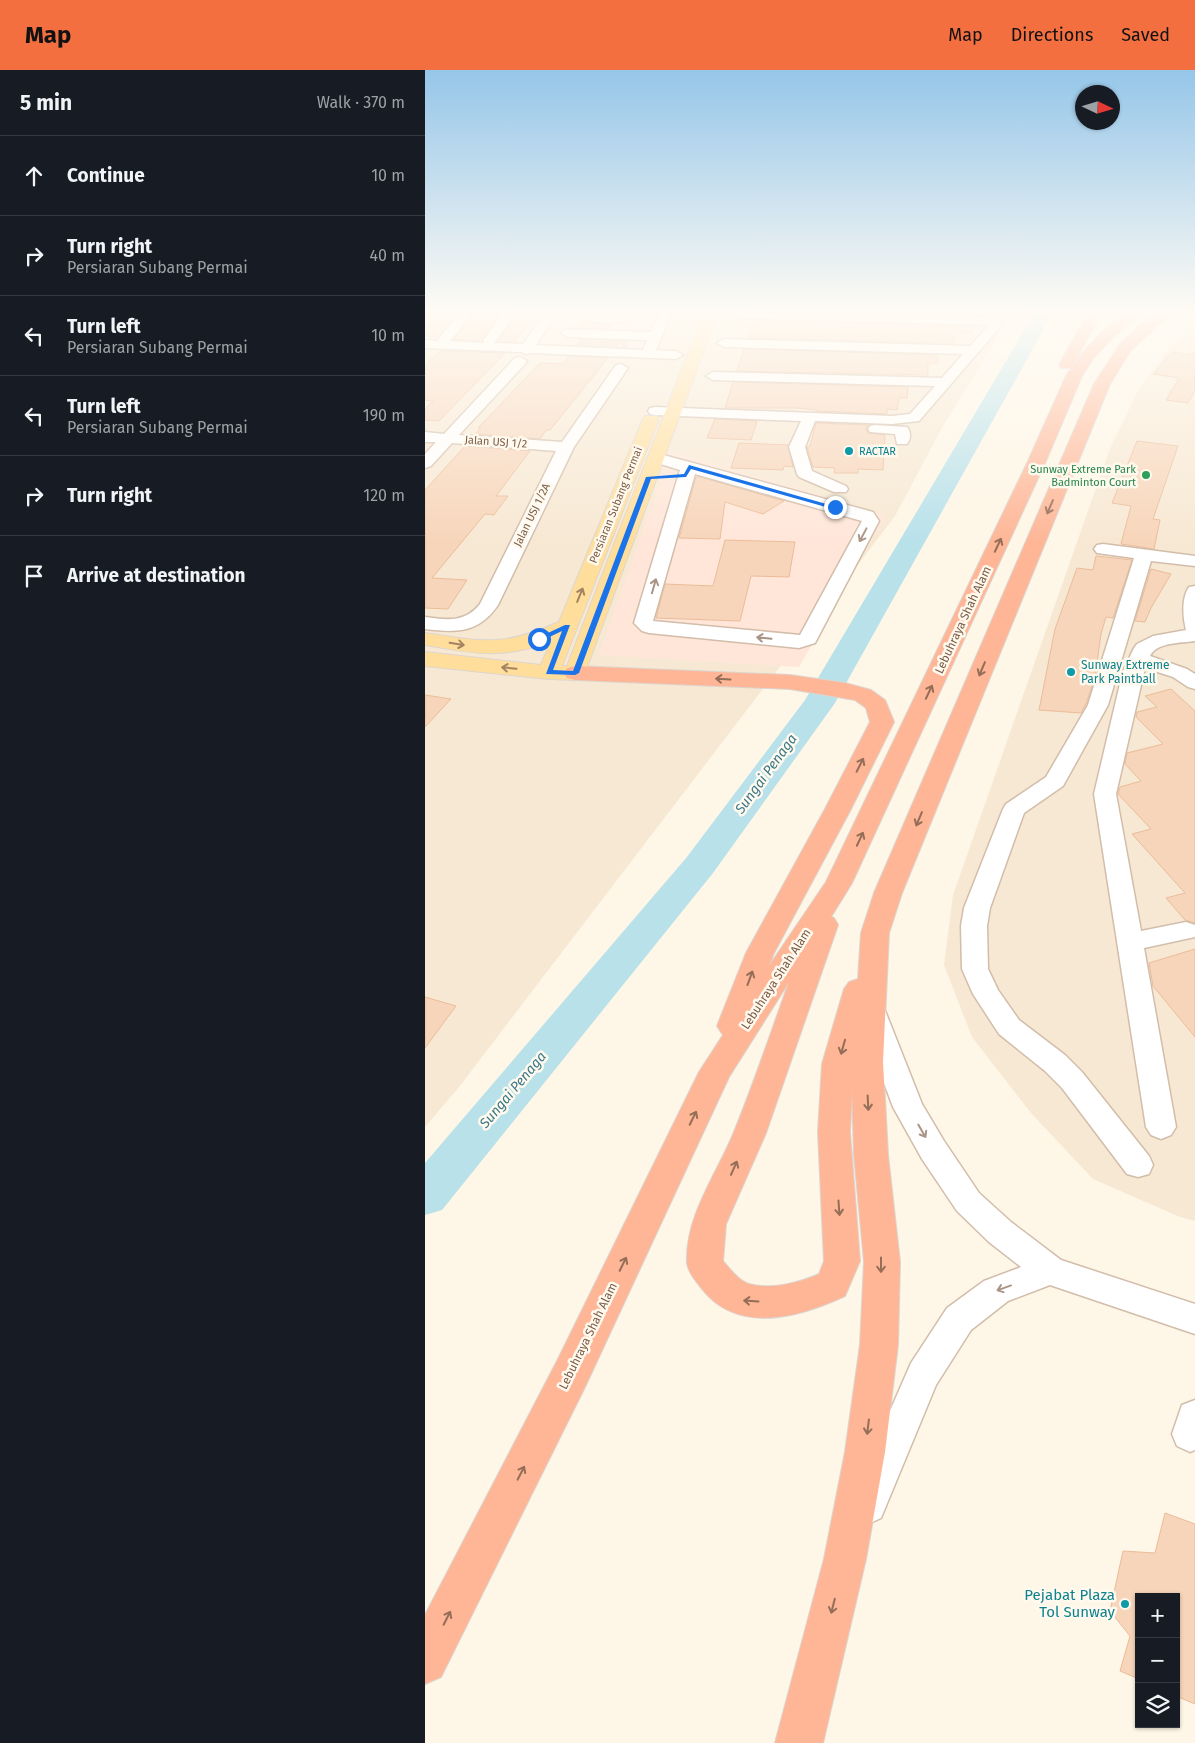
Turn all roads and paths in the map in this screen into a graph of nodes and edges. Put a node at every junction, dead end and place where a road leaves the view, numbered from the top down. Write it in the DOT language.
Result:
graph roads {
  1 [pos="494,387"];
  2 [pos="607,387"];
  3 [pos="683,387"];
  4 [pos="940,387"];
  5 [pos="1056,387"];
  6 [pos="1069,387"];
  7 [pos="1101,387"];
  8 [pos="662,392"];
  9 [pos="655,411"];
  10 [pos="674,412"];
  11 [pos="807,422"];
  12 [pos="425,437"];
  13 [pos="448,438"];
  14 [pos="902,441"];
  15 [pos="567,447"];
  16 [pos="656,458"];
  17 [pos="1037,461"];
  18 [pos="425,463"];
  19 [pos="687,471"];
  20 [pos="649,477"];
  21 [pos="840,489"];
  22 [pos="1103,550"];
  23 [pos="1144,554"];
  24 [pos="1195,560"];
  25 [pos="1195,591"];
  26 [pos="425,623"];
  27 [pos="567,626"];
  28 [pos="1195,629"];
  29 [pos="1195,635"];
  30 [pos="425,639"];
  31 [pos="425,659"];
  32 [pos="1139,659"];
  33 [pos="549,672"];
  34 [pos="575,673"];
  35 [pos="1195,683"];
  36 [pos="839,883"];
  37 [pos="1186,931"];
  38 [pos="875,932"];
  39 [pos="1130,942"];
  40 [pos="869,1006"];
  41 [pos="715,1072"];
  42 [pos="1161,1127"];
  43 [pos="1138,1165"];
  44 [pos="1050,1271"];
  45 [pos="1195,1319"];
  46 [pos="845,1559"];
  47 [pos="425,1662"];
  48 [pos="799,1743"];
  1 -- 13 [label="street"];
  2 -- 15 [label="street, Jalan USJ 1/2A"];
  3 -- 10 [label="main road, Persiaran Subang Permai"];
  4 -- 11 [label="street"];
  5 -- 17 [label="highway"];
  6 -- 17 [label="highway, Lebuhraya Shah Alam"];
  7 -- 38 [label="highway, one-way"];
  8 -- 9 [label="main road, Persiaran Subang Permai"];
  9 -- 10 [label="street"];
  27 -- 9 [label="main road, Persiaran Subang Permai, one-way"];
  10 -- 11 [label="street"];
  10 -- 16 [label="main road, Persiaran Subang Permai"];
  11 -- 14 [label="street"];
  11 -- 21 [label="street"];
  12 -- 13 [label="street, Jalan USJ 1/2"];
  13 -- 15 [label="street, Jalan USJ 1/2"];
  13 -- 18 [label="street"];
  15 -- 26 [label="street, Jalan USJ 1/2A"];
  16 -- 19 [label="street"];
  16 -- 20 [label="main road, Persiaran Subang Permai"];
  36 -- 17 [label="highway, Lebuhraya Shah Alam, one-way"];
  19 -- 19 [label="street, one-way"];
  19 -- 20 [label="street"];
  20 -- 34 [label="main road, Persiaran Subang Permai"];
  22 -- 23 [label="street"];
  23 -- 24 [label="street"];
  23 -- 43 [label="street"];
  25 -- 28 [label="street"];
  30 -- 27 [label="main road, one-way"];
  27 -- 33 [label="main road, Persiaran Subang Permai"];
  29 -- 32 [label="street"];
  33 -- 31 [label="main road, one-way"];
  32 -- 35 [label="street"];
  32 -- 39 [label="street"];
  33 -- 34 [label="main road"];
  41 -- 34 [label="highway, one-way"];
  38 -- 36 [label="highway, one-way"];
  36 -- 41 [label="highway, Lebuhraya Shah Alam"];
  37 -- 39 [label="street"];
  38 -- 40 [label="highway"];
  39 -- 42 [label="street"];
  40 -- 44 [label="street, one-way"];
  40 -- 46 [label="highway, one-way"];
  47 -- 41 [label="highway, Lebuhraya Shah Alam, one-way"];
  44 -- 45 [label="street"];
  44 -- 46 [label="street, one-way"];
  46 -- 48 [label="highway, one-way"];
}
